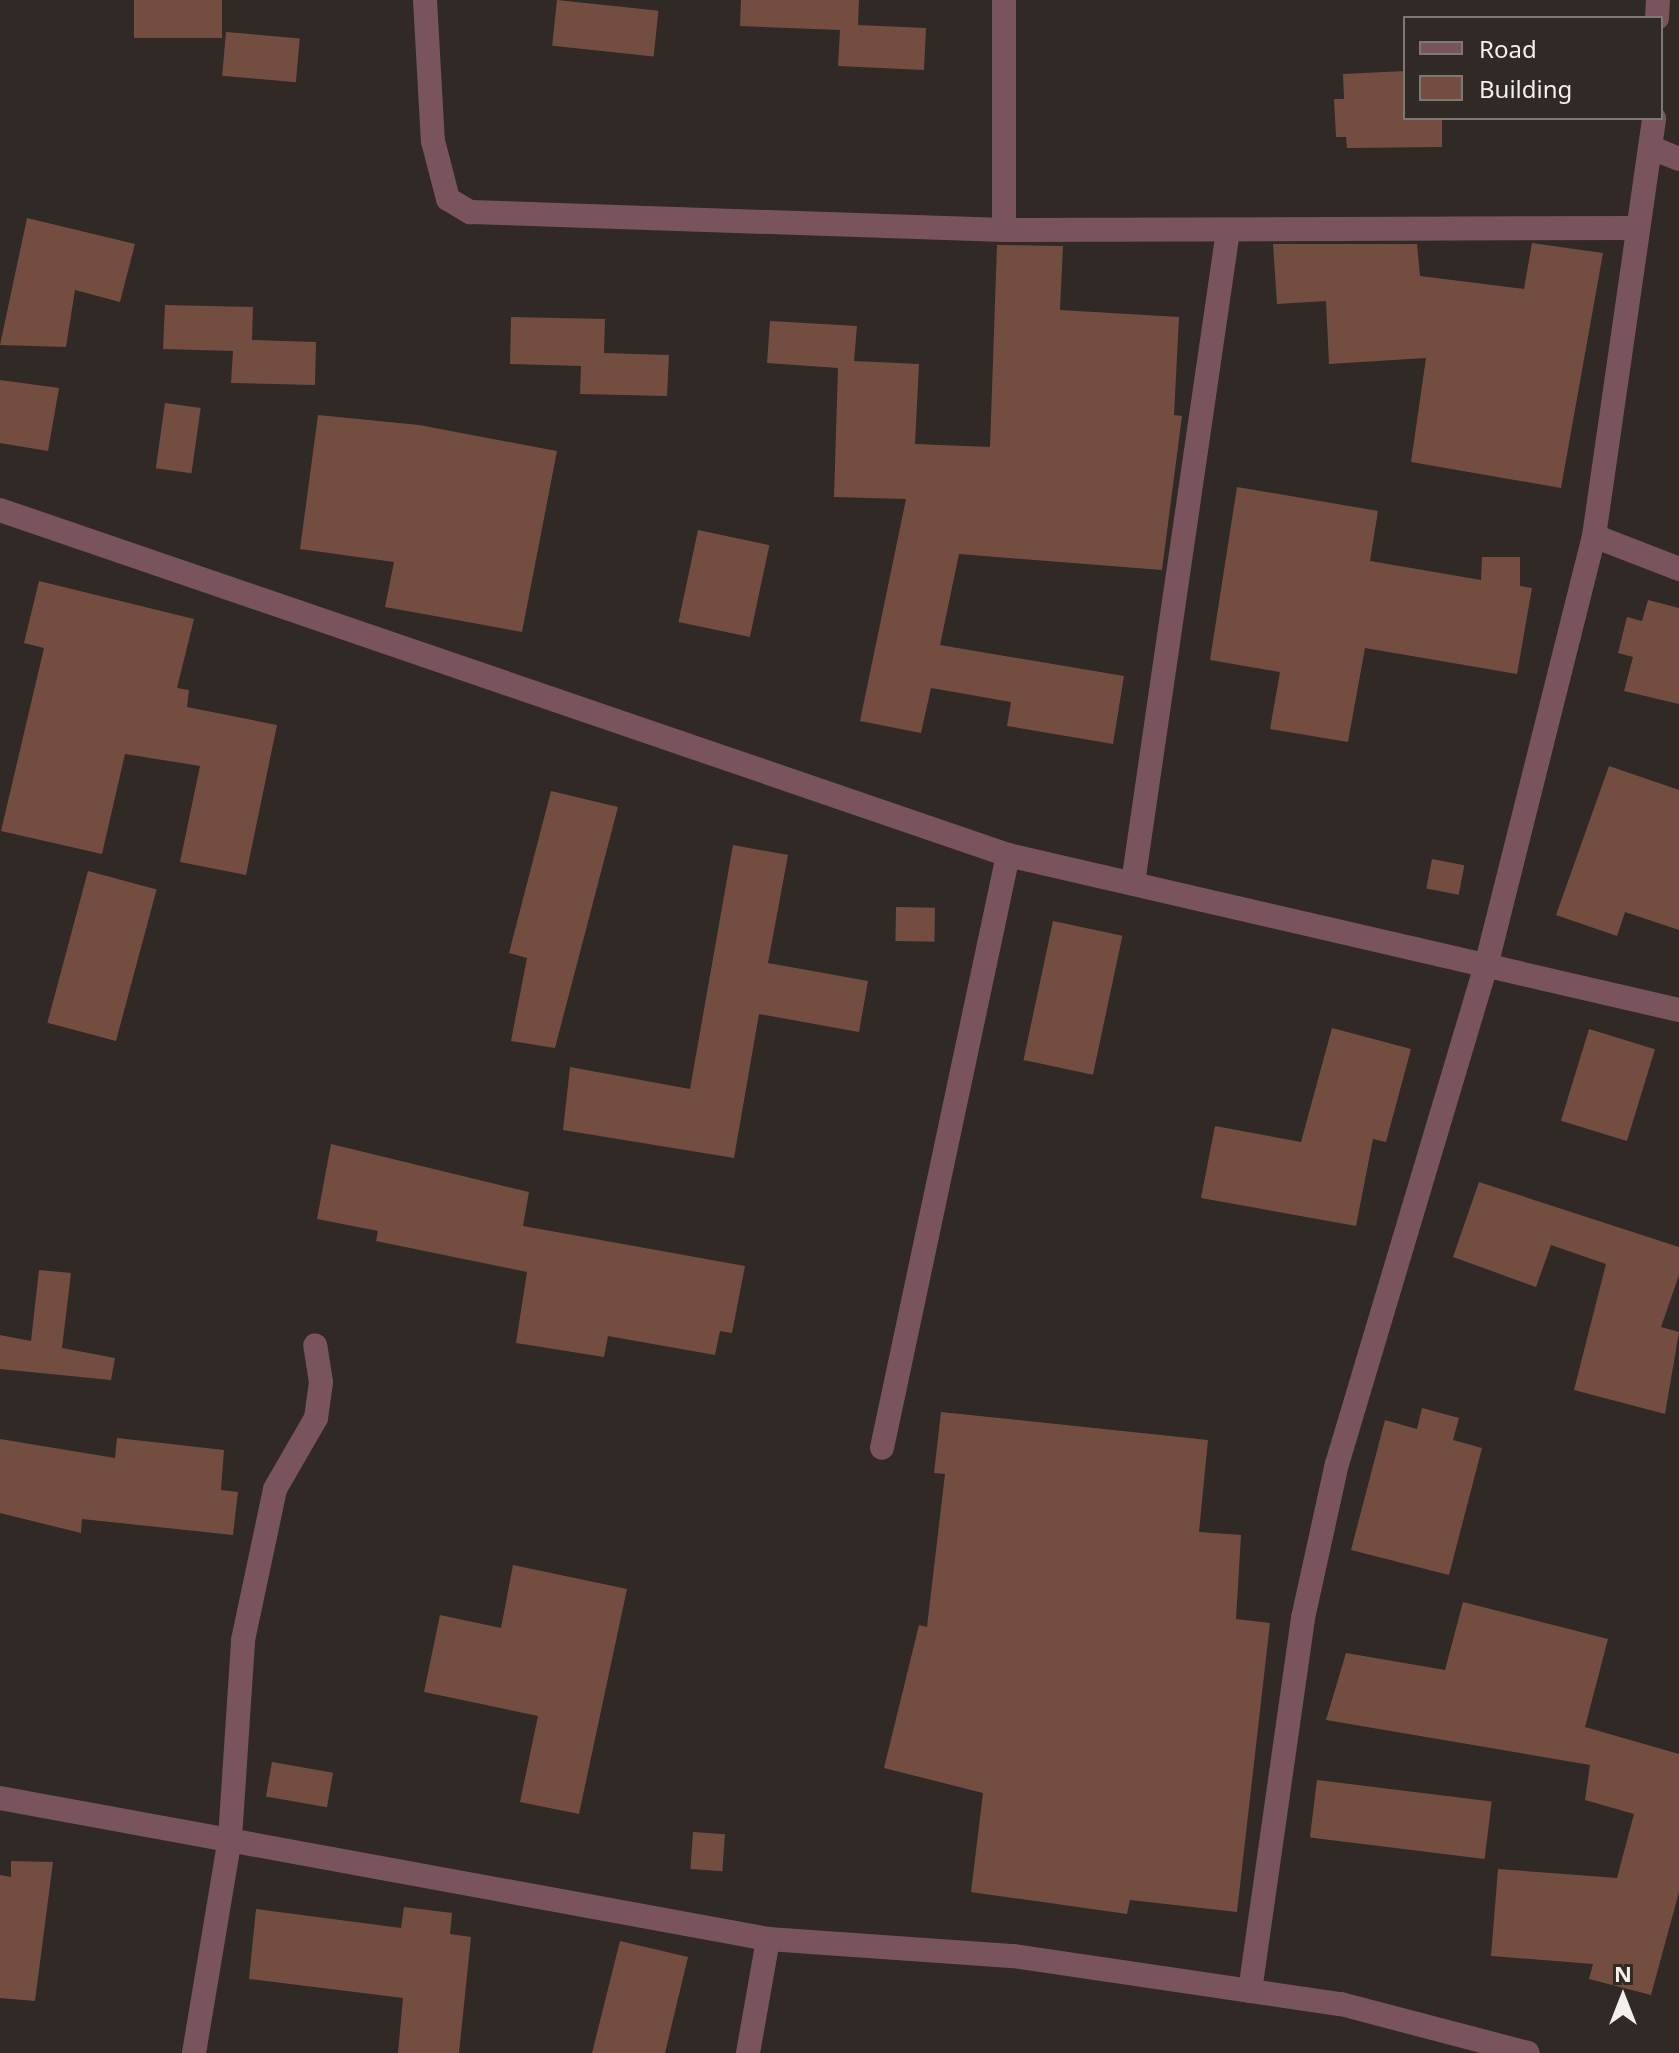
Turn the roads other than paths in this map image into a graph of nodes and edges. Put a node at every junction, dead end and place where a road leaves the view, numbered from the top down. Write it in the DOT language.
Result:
graph roads {
  1 [pos="425,0"];
  2 [pos="1004,0"];
  3 [pos="1654,120"];
  4 [pos="1652,148"];
  5 [pos="1679,159"];
  6 [pos="1638,228"];
  7 [pos="1004,230"];
  8 [pos="1228,231"];
  9 [pos="0,510"];
  10 [pos="1594,536"];
  11 [pos="1679,569"];
  12 [pos="1008,855"];
  13 [pos="1133,883"];
  14 [pos="1487,962"];
  15 [pos="1679,1010"];
  16 [pos="315,1345"];
  17 [pos="882,1448"];
  18 [pos="0,1798"];
  19 [pos="230,1838"];
  20 [pos="768,1939"];
  21 [pos="1250,1991"];
  22 [pos="194,2053"];
  23 [pos="748,2053"];
  24 [pos="1528,2053"];
  1 -- 7 [label="street"];
  2 -- 7 [label="street"];
  3 -- 4 [label="street"];
  4 -- 5 [label="street"];
  4 -- 6 [label="street"];
  6 -- 8 [label="street"];
  6 -- 10 [label="street"];
  7 -- 8 [label="street"];
  8 -- 13 [label="street"];
  9 -- 12 [label="street"];
  10 -- 11 [label="street"];
  10 -- 14 [label="street"];
  12 -- 13 [label="street"];
  12 -- 17 [label="street"];
  13 -- 14 [label="street"];
  14 -- 15 [label="street"];
  14 -- 21 [label="street"];
  16 -- 19 [label="street"];
  18 -- 19 [label="street"];
  19 -- 20 [label="street"];
  19 -- 22 [label="street"];
  20 -- 21 [label="street"];
  20 -- 23 [label="street"];
  21 -- 24 [label="street"];
}
